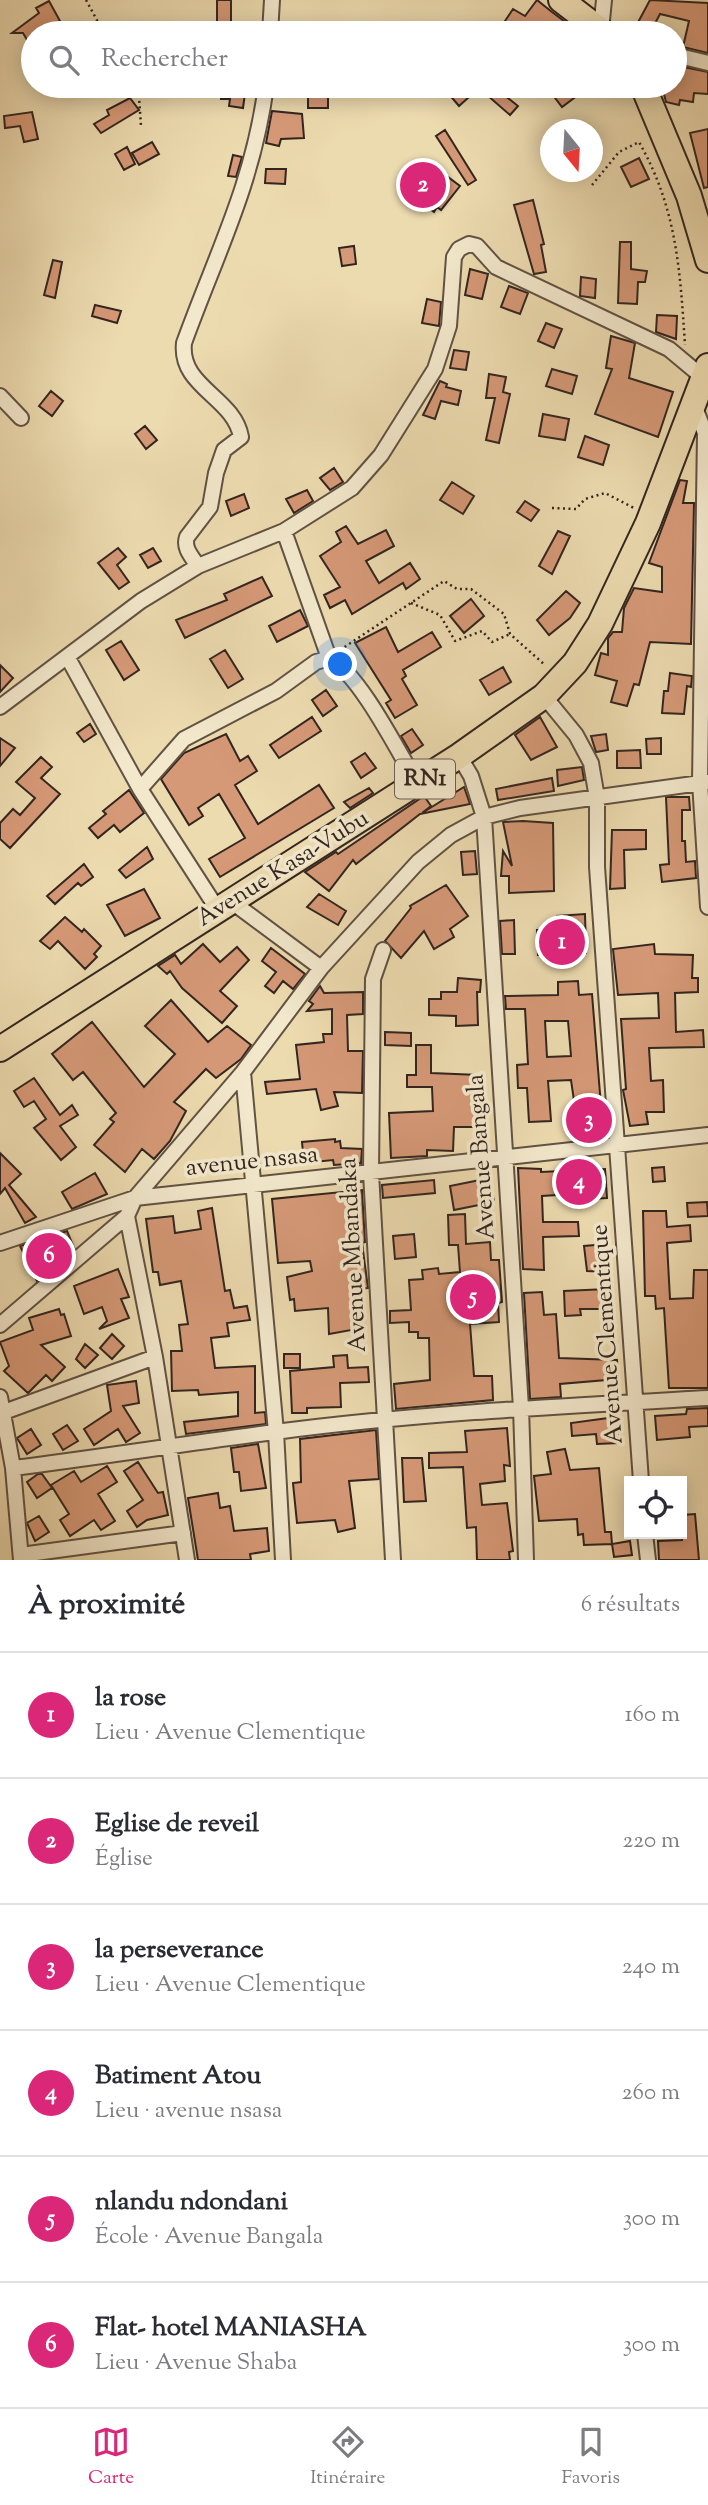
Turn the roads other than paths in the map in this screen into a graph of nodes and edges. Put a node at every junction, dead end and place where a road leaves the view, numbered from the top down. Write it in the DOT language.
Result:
graph roads {
  1 [pos="272,0"];
  2 [pos="561,0"];
  3 [pos="604,0"];
  4 [pos="271,21"];
  5 [pos="589,21"];
  6 [pos="603,21"];
  7 [pos="687,58"];
  8 [pos="708,63"];
  9 [pos="265,98"];
  10 [pos="648,98"];
  11 [pos="708,260"];
  12 [pos="700,369"];
  13 [pos="0,396"];
  14 [pos="694,404"];
  15 [pos="21,418"];
  16 [pos="284,530"];
  17 [pos="198,566"];
  18 [pos="68,658"];
  19 [pos="329,658"];
  20 [pos="544,696"];
  21 [pos="0,707"];
  22 [pos="460,756"];
  23 [pos="704,782"];
  24 [pos="417,783"];
  25 [pos="140,789"];
  26 [pos="597,798"];
  27 [pos="484,817"];
  28 [pos="225,906"];
  29 [pos="708,907"];
  30 [pos="383,950"];
  31 [pos="321,968"];
  32 [pos="0,1049"];
  33 [pos="243,1072"];
  34 [pos="708,1135"];
  35 [pos="619,1145"];
  36 [pos="506,1159"];
  37 [pos="371,1173"];
  38 [pos="254,1184"];
  39 [pos="135,1198"];
  40 [pos="127,1216"];
  41 [pos="0,1243"];
  42 [pos="0,1325"];
  43 [pos="155,1357"];
  44 [pos="0,1397"];
  45 [pos="708,1398"];
  46 [pos="634,1402"];
  47 [pos="521,1408"];
  48 [pos="4,1412"];
  49 [pos="386,1421"];
  50 [pos="276,1432"];
  51 [pos="171,1449"];
  52 [pos="13,1468"];
  53 [pos="641,1476"];
  54 [pos="183,1533"];
  55 [pos="646,1539"];
  56 [pos="21,1557"];
  57 [pos="187,1560"];
  58 [pos="283,1560"];
  59 [pos="393,1560"];
  60 [pos="526,1560"];
  61 [pos="648,1560"];
  1 -- 4 [label="street"];
  2 -- 5 [label="highway"];
  3 -- 6 [label="street"];
  7 -- 8 [label="street"];
  9 -- 17 [label="street"];
  10 -- 11 [label="highway"];
  12 -- 14 [label="highway, Avenue Kasa-Vubu / RN1"];
  12 -- 16 [label="street"];
  13 -- 15 [label="street"];
  14 -- 20 [label="highway, Avenue Kasa-Vubu / RN1"];
  14 -- 23 [label="street"];
  16 -- 17 [label="street"];
  16 -- 19 [label="street"];
  17 -- 18 [label="street"];
  18 -- 21 [label="street"];
  18 -- 25 [label="street"];
  19 -- 24 [label="street"];
  19 -- 25 [label="street"];
  20 -- 22 [label="highway, Avenue Kasa-Vubu / RN1"];
  20 -- 26 [label="street, Avenue Clementique"];
  22 -- 24 [label="highway, Avenue Kasa-Vubu / RN1"];
  22 -- 27 [label="street, Avenue Bangala"];
  23 -- 26 [label="street"];
  23 -- 29 [label="street"];
  24 -- 28 [label="highway, Avenue Kasa-Vubu / RN1"];
  25 -- 28 [label="street"];
  26 -- 27 [label="street"];
  26 -- 35 [label="street, Avenue Clementique"];
  27 -- 31 [label="street"];
  27 -- 36 [label="street, Avenue Bangala"];
  28 -- 31 [label="street"];
  28 -- 32 [label="highway, Avenue Kasa-Vubu / RN1"];
  30 -- 37 [label="street, Avenue Mbandaka"];
  31 -- 33 [label="street"];
  33 -- 38 [label="street"];
  33 -- 39 [label="street"];
  34 -- 35 [label="street, avenue nsasa"];
  35 -- 36 [label="street, avenue nsasa"];
  35 -- 46 [label="street, Avenue Clementique"];
  36 -- 37 [label="street, avenue nsasa"];
  36 -- 47 [label="street, Avenue Bangala"];
  37 -- 38 [label="street, avenue nsasa"];
  37 -- 49 [label="street, Avenue Mbandaka"];
  38 -- 39 [label="street, avenue nsasa"];
  38 -- 50 [label="street"];
  39 -- 40 [label="street"];
  39 -- 41 [label="street, avenue nsasa"];
  40 -- 42 [label="street"];
  40 -- 43 [label="street"];
  43 -- 48 [label="street"];
  43 -- 51 [label="street"];
  44 -- 48 [label="street"];
  45 -- 46 [label="street"];
  46 -- 47 [label="street"];
  46 -- 53 [label="street, Avenue Clementique"];
  47 -- 49 [label="street"];
  47 -- 60 [label="street, Avenue Bangala"];
  48 -- 52 [label="street"];
  49 -- 50 [label="street"];
  49 -- 59 [label="street, Avenue Mbandaka"];
  50 -- 51 [label="street"];
  50 -- 58 [label="street"];
  51 -- 52 [label="street"];
  51 -- 54 [label="street"];
  52 -- 56 [label="street"];
  54 -- 56 [label="street"];
  54 -- 57 [label="street"];
  55 -- 61 [label="street"];
}
